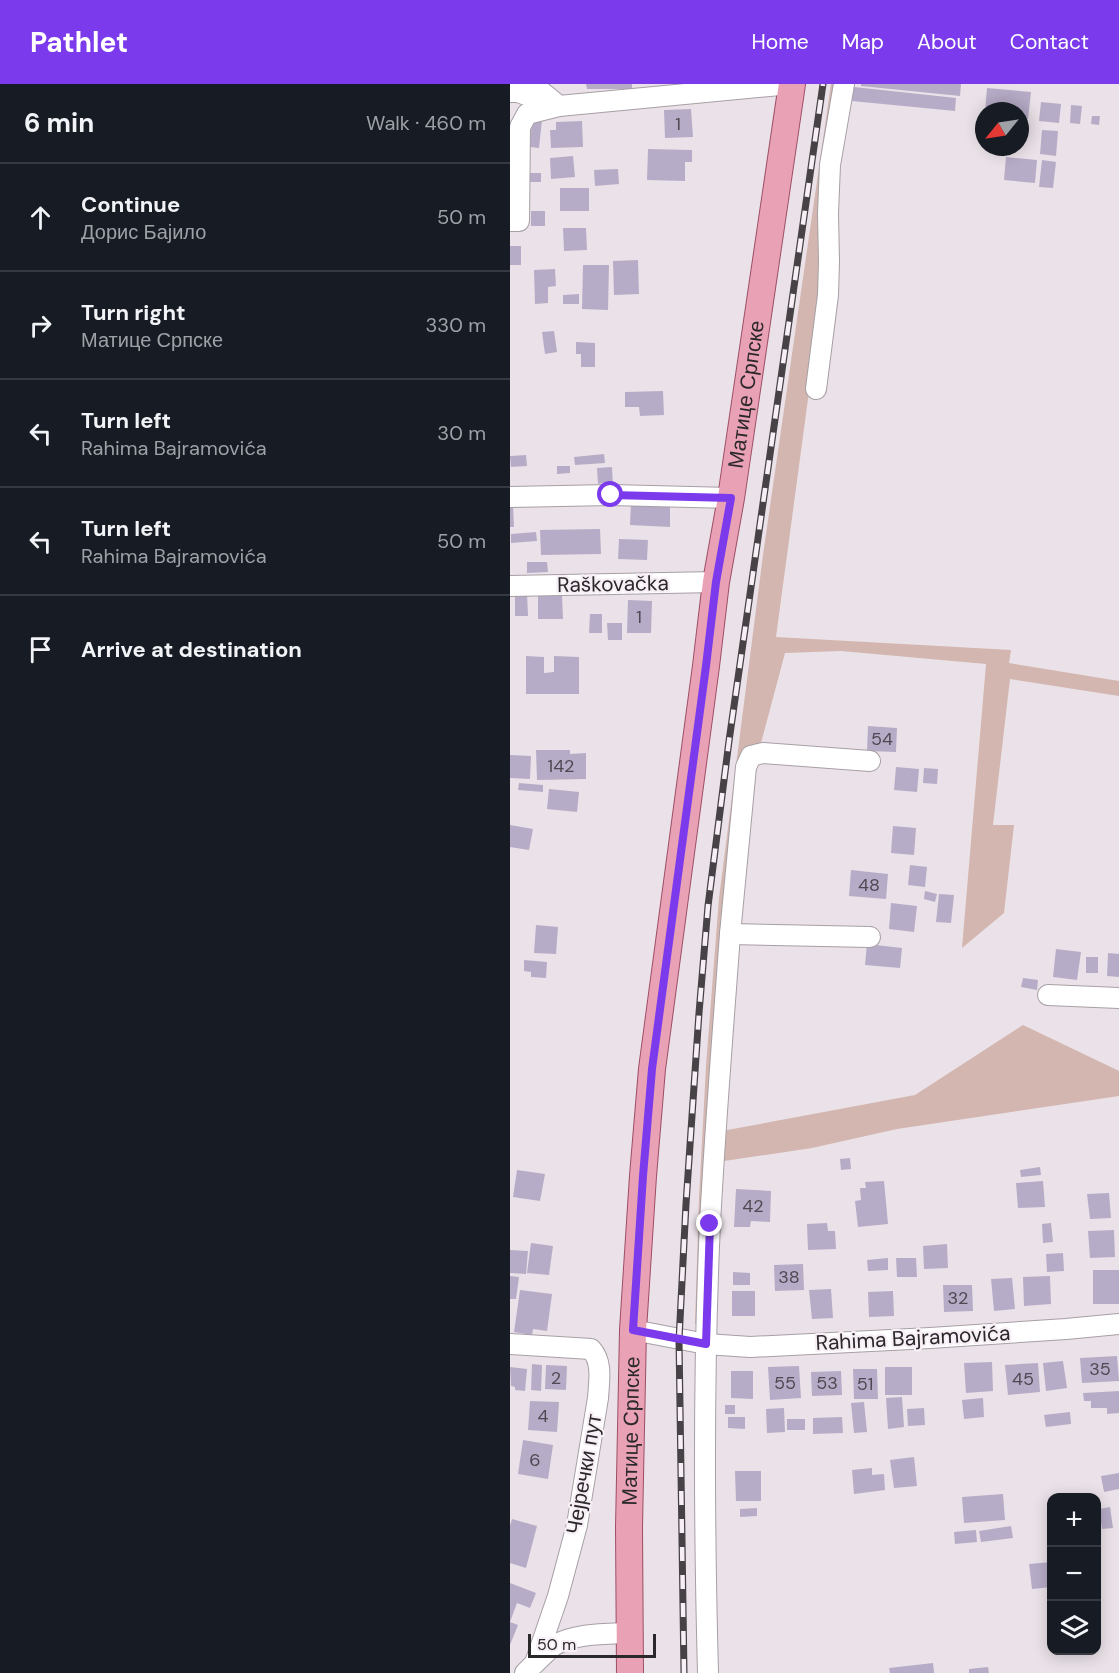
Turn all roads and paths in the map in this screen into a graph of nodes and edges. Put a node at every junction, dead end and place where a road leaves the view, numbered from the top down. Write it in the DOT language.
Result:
graph roads {
  1 [pos="532,84"];
  2 [pos="791,84"];
  3 [pos="844,84"];
  4 [pos="510,92"];
  5 [pos="559,106"];
  6 [pos="510,221"];
  7 [pos="816,389"];
  8 [pos="510,497"];
  9 [pos="731,498"];
  10 [pos="716,582"];
  11 [pos="510,586"];
  12 [pos="870,761"];
  13 [pos="729,934"];
  14 [pos="870,937"];
  15 [pos="1048,995"];
  16 [pos="1119,998"];
  17 [pos="1119,1323"];
  18 [pos="633,1330"];
  19 [pos="510,1344"];
  20 [pos="706,1344"];
  21 [pos="630,1633"];
  22 [pos="530,1668"];
  23 [pos="630,1673"];
  24 [pos="708,1673"];
  1 -- 5 [label="street"];
  2 -- 5 [label="street"];
  2 -- 9 [label="main road, Матице Српске"];
  3 -- 7 [label="street"];
  4 -- 5 [label="street"];
  5 -- 6 [label="street"];
  8 -- 9 [label="street"];
  9 -- 10 [label="main road, Матице Српске"];
  10 -- 11 [label="street, Raškovačka"];
  10 -- 18 [label="main road, Матице Српске"];
  12 -- 13 [label="street"];
  13 -- 14 [label="street"];
  13 -- 20 [label="street"];
  15 -- 16 [label="street"];
  17 -- 20 [label="street, Rahima Bajramovića"];
  18 -- 20 [label="street, Rahima Bajramovića"];
  18 -- 21 [label="main road, Матице Српске"];
  19 -- 22 [label="street, Чејречки пут"];
  20 -- 24 [label="street"];
  21 -- 22 [label="street"];
  21 -- 23 [label="main road, Матице Српске"];
}
